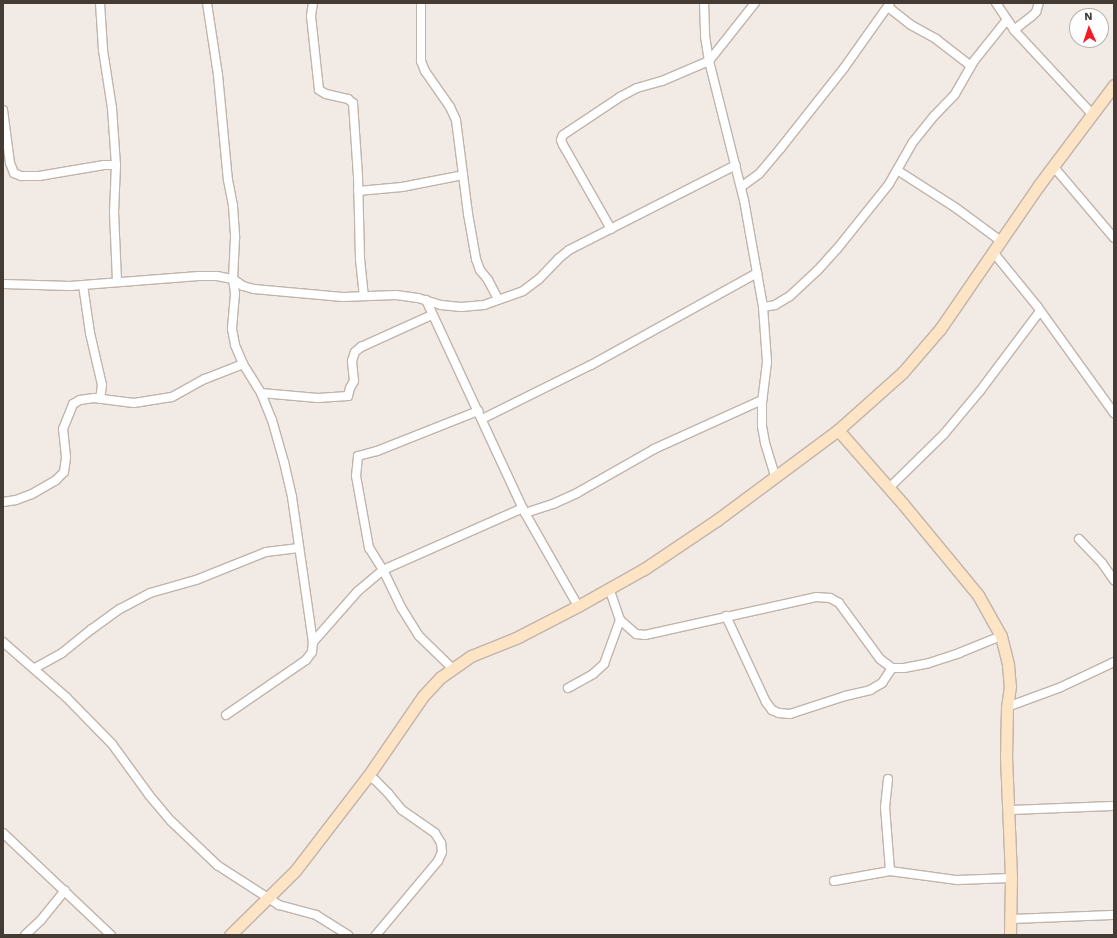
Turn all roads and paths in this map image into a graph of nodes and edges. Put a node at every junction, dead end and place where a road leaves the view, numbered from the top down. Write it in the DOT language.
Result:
graph roads {
  1 [pos="100,3"];
  2 [pos="207,3"];
  3 [pos="313,3"];
  4 [pos="420,3"];
  5 [pos="704,3"];
  6 [pos="754,3"];
  7 [pos="996,3"];
  8 [pos="1039,3"];
  9 [pos="889,5"];
  10 [pos="1006,21"];
  11 [pos="1014,30"];
  12 [pos="709,61"];
  13 [pos="971,66"];
  14 [pos="1114,85"];
  15 [pos="3,110"];
  16 [pos="1093,115"];
  17 [pos="736,165"];
  18 [pos="116,166"];
  19 [pos="1053,166"];
  20 [pos="897,170"];
  21 [pos="463,175"];
  22 [pos="741,187"];
  23 [pos="358,191"];
  24 [pos="611,229"];
  25 [pos="1114,238"];
  26 [pos="1001,241"];
  27 [pos="994,252"];
  28 [pos="757,273"];
  29 [pos="233,279"];
  30 [pos="117,282"];
  31 [pos="3,284"];
  32 [pos="83,285"];
  33 [pos="364,296"];
  34 [pos="426,300"];
  35 [pos="498,300"];
  36 [pos="762,307"];
  37 [pos="1040,311"];
  38 [pos="432,315"];
  39 [pos="243,364"];
  40 [pos="261,393"];
  41 [pos="100,399"];
  42 [pos="762,400"];
  43 [pos="478,411"];
  44 [pos="1114,413"];
  45 [pos="482,419"];
  46 [pos="838,430"];
  47 [pos="775,476"];
  48 [pos="889,488"];
  49 [pos="3,502"];
  50 [pos="524,510"];
  51 [pos="1079,539"];
  52 [pos="299,548"];
  53 [pos="383,570"];
  54 [pos="1114,580"];
  55 [pos="609,588"];
  56 [pos="578,606"];
  57 [pos="726,616"];
  58 [pos="620,620"];
  59 [pos="309,625"];
  60 [pos="323,630"];
  61 [pos="1001,636"];
  62 [pos="3,642"];
  63 [pos="313,642"];
  64 [pos="1114,662"];
  65 [pos="35,668"];
  66 [pos="452,668"];
  67 [pos="892,668"];
  68 [pos="568,688"];
  69 [pos="1007,707"];
  70 [pos="226,715"];
  71 [pos="368,776"];
  72 [pos="888,779"];
  73 [pos="1114,806"];
  74 [pos="1009,810"];
  75 [pos="3,833"];
  76 [pos="890,871"];
  77 [pos="1011,878"];
  78 [pos="834,881"];
  79 [pos="64,890"];
  80 [pos="268,899"];
  81 [pos="1114,915"];
  82 [pos="1010,919"];
  83 [pos="25,935"];
  84 [pos="111,935"];
  85 [pos="230,935"];
  86 [pos="348,935"];
  87 [pos="376,935"];
  88 [pos="1010,935"];
  1 -- 18 [label="street"];
  2 -- 29 [label="street"];
  3 -- 23 [label="street"];
  4 -- 21 [label="street"];
  5 -- 12 [label="street"];
  6 -- 12 [label="street"];
  7 -- 10 [label="street"];
  8 -- 11 [label="street"];
  9 -- 13 [label="street"];
  9 -- 22 [label="street"];
  10 -- 11 [label="street"];
  10 -- 13 [label="street"];
  11 -- 16 [label="street"];
  12 -- 17 [label="street"];
  12 -- 24 [label="street"];
  13 -- 20 [label="street"];
  14 -- 16 [label="street"];
  15 -- 18 [label="street"];
  16 -- 19 [label="street"];
  17 -- 22 [label="street"];
  17 -- 24 [label="street"];
  18 -- 30 [label="street"];
  19 -- 25 [label="street"];
  19 -- 26 [label="street"];
  20 -- 26 [label="street"];
  20 -- 36 [label="street"];
  21 -- 23 [label="street"];
  21 -- 35 [label="street"];
  22 -- 28 [label="street"];
  23 -- 33 [label="street"];
  24 -- 35 [label="street"];
  26 -- 27 [label="street"];
  27 -- 37 [label="street"];
  27 -- 46 [label="street"];
  28 -- 36 [label="street"];
  28 -- 45 [label="street"];
  29 -- 30 [label="street"];
  29 -- 33 [label="street"];
  29 -- 39 [label="street"];
  30 -- 32 [label="street"];
  31 -- 32 [label="street"];
  32 -- 41 [label="street"];
  33 -- 34 [label="street"];
  34 -- 35 [label="street"];
  34 -- 38 [label="street"];
  36 -- 42 [label="street"];
  37 -- 44 [label="street"];
  37 -- 48 [label="street"];
  38 -- 40 [label="street"];
  38 -- 43 [label="street"];
  39 -- 40 [label="street"];
  39 -- 41 [label="street"];
  40 -- 52 [label="street"];
  41 -- 49 [label="street"];
  42 -- 47 [label="street"];
  42 -- 50 [label="street"];
  43 -- 45 [label="street"];
  43 -- 53 [label="street"];
  45 -- 50 [label="street"];
  46 -- 47 [label="street"];
  46 -- 48 [label="street"];
  47 -- 55 [label="street"];
  48 -- 61 [label="street"];
  50 -- 53 [label="street"];
  50 -- 56 [label="street"];
  51 -- 54 [label="street"];
  52 -- 59 [label="street"];
  52 -- 65 [label="street"];
  53 -- 60 [label="street"];
  53 -- 66 [label="street"];
  55 -- 56 [label="street"];
  55 -- 58 [label="street"];
  56 -- 66 [label="street"];
  57 -- 58 [label="street"];
  57 -- 67 [label="street"];
  57 -- 67 [label="street"];
  58 -- 68 [label="street"];
  59 -- 60 [label="street"];
  59 -- 63 [label="street"];
  60 -- 63 [label="street"];
  61 -- 67 [label="street"];
  61 -- 69 [label="street"];
  62 -- 65 [label="street"];
  63 -- 70 [label="street"];
  64 -- 69 [label="street"];
  65 -- 80 [label="street"];
  66 -- 71 [label="street"];
  69 -- 74 [label="street"];
  71 -- 80 [label="street"];
  71 -- 87 [label="street"];
  72 -- 76 [label="street"];
  73 -- 74 [label="street"];
  74 -- 77 [label="street"];
  75 -- 79 [label="street"];
  76 -- 77 [label="street"];
  76 -- 78 [label="street"];
  77 -- 82 [label="street"];
  79 -- 83 [label="street"];
  79 -- 84 [label="street"];
  80 -- 85 [label="street"];
  80 -- 86 [label="street"];
  81 -- 82 [label="street"];
  82 -- 88 [label="street"];
}
